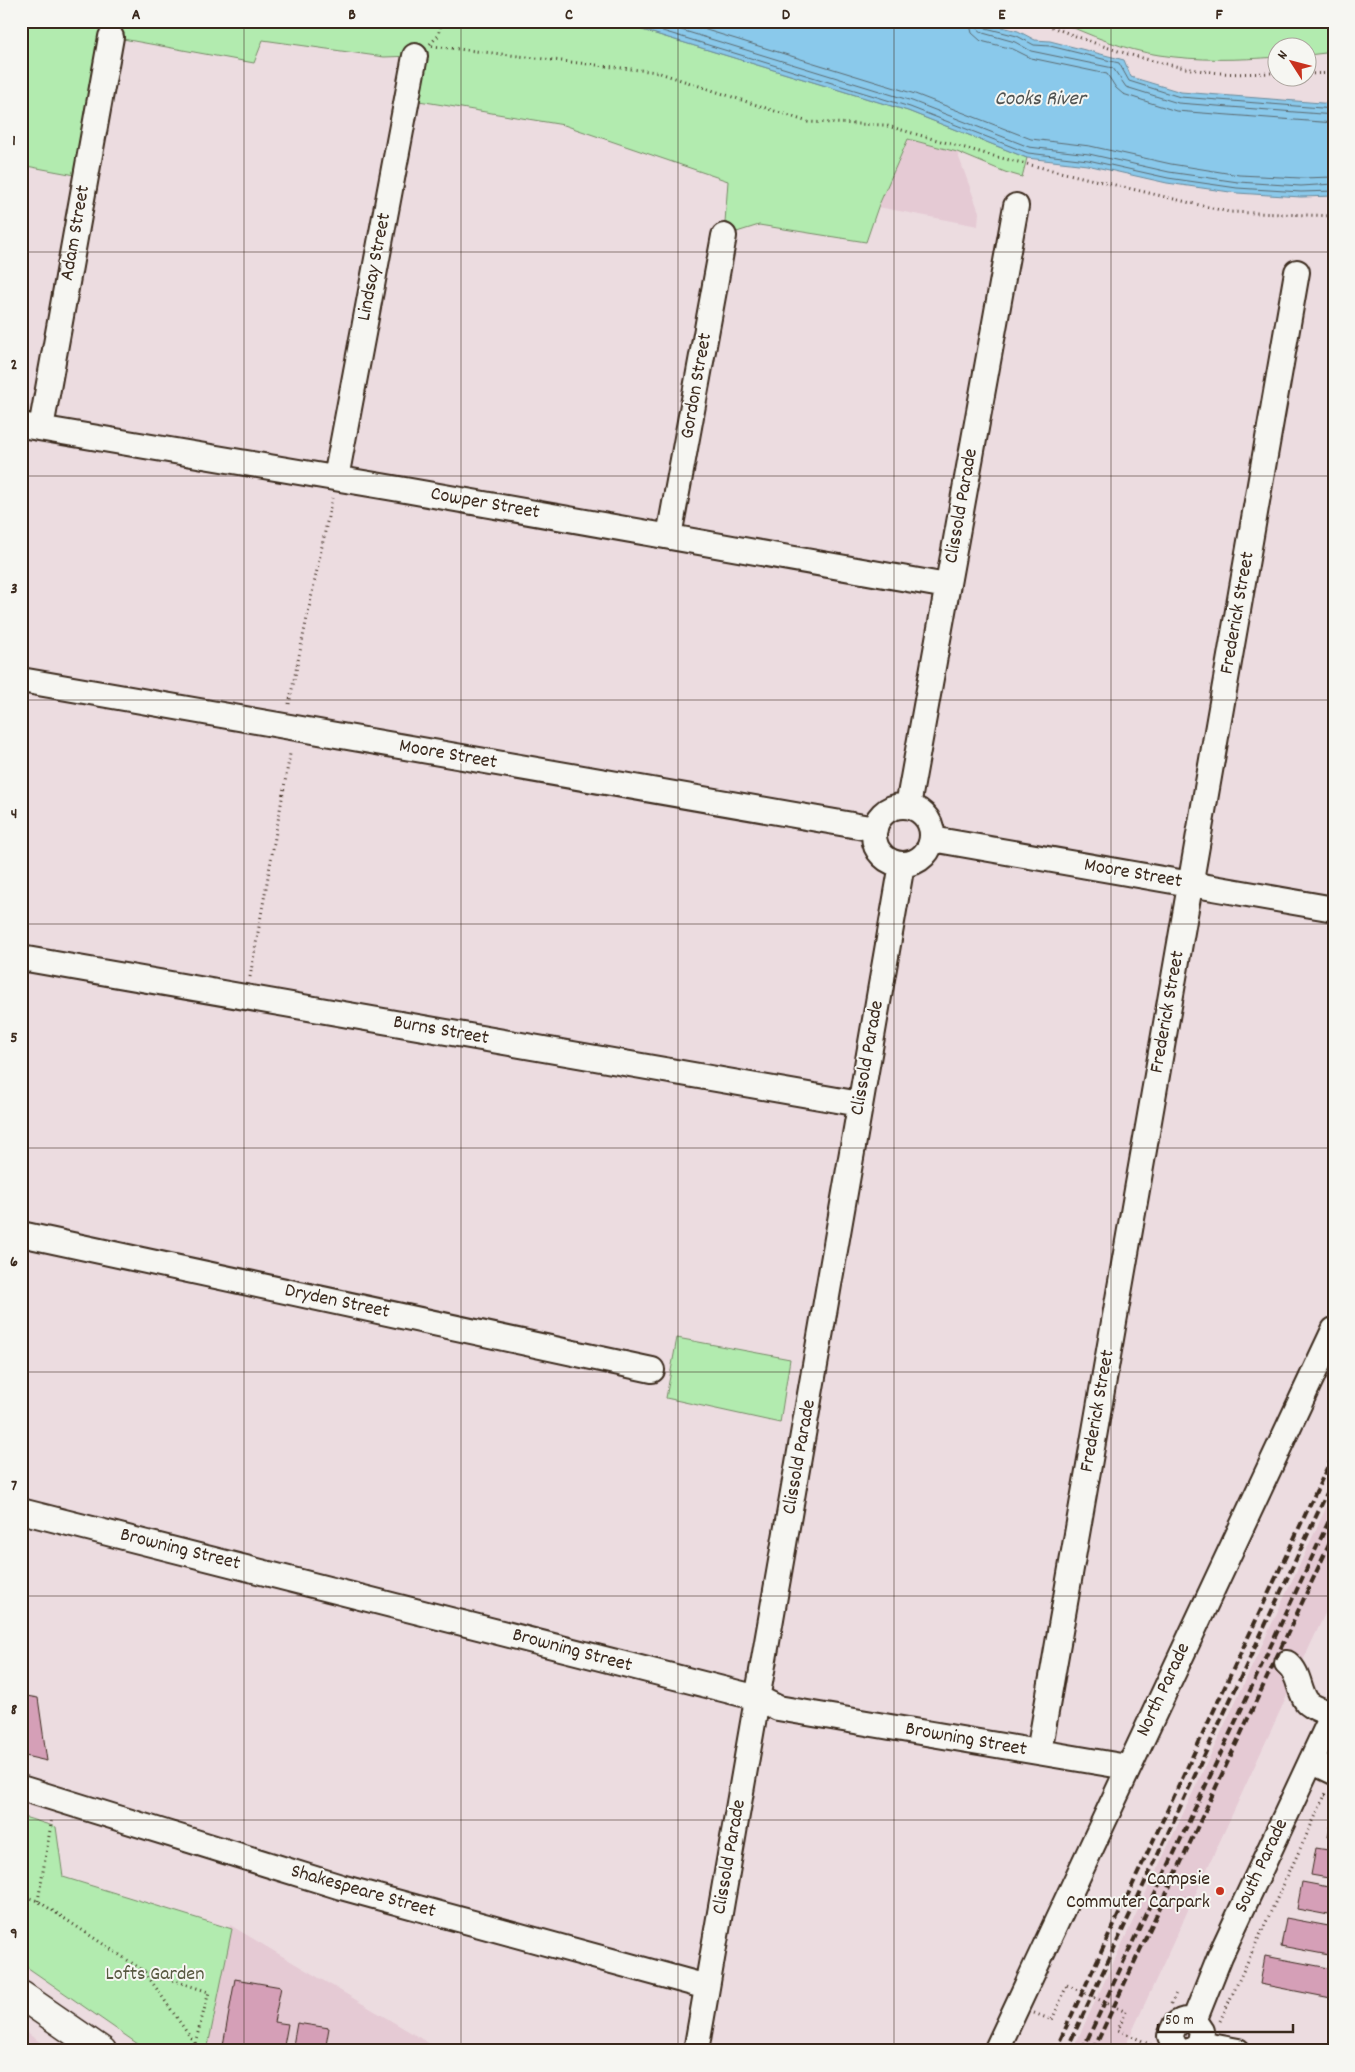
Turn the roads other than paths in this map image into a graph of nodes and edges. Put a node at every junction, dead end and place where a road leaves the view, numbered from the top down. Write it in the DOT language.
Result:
graph roads {
  1 [pos="112,37"];
  2 [pos="421,51"];
  3 [pos="1016,206"];
  4 [pos="724,236"];
  5 [pos="1297,272"];
  6 [pos="31,427"];
  7 [pos="336,478"];
  8 [pos="669,536"];
  9 [pos="947,586"];
  10 [pos="21,680"];
  11 [pos="908,806"];
  12 [pos="875,829"];
  13 [pos="932,839"];
  14 [pos="902,864"];
  15 [pos="1191,885"];
  16 [pos="1334,909"];
  17 [pos="21,958"];
  18 [pos="860,1104"];
  19 [pos="21,1234"];
  20 [pos="1334,1330"];
  21 [pos="652,1370"];
  22 [pos="21,1511"];
  23 [pos="1287,1663"];
  24 [pos="758,1698"];
  25 [pos="1333,1713"];
  26 [pos="1039,1752"];
  27 [pos="1311,1761"];
  28 [pos="1127,1767"];
  29 [pos="1332,1779"];
  30 [pos="21,1788"];
  31 [pos="707,1987"];
  32 [pos="21,1995"];
  33 [pos="1186,2049"];
  34 [pos="102,2051"];
  35 [pos="696,2051"];
  36 [pos="996,2051"];
  37 [pos="1238,2051"];
  1 -- 6 [label="street, Adam Street"];
  2 -- 7 [label="street, Lindsay Street"];
  3 -- 9 [label="street, Clissold Parade"];
  4 -- 8 [label="street, Gordon Street"];
  5 -- 15 [label="street, Frederick Street"];
  6 -- 7 [label="street, Cowper Street"];
  7 -- 8 [label="street, Cowper Street"];
  8 -- 9 [label="street, Cowper Street"];
  9 -- 11 [label="street, Clissold Parade"];
  10 -- 12 [label="street, Moore Street"];
  11 -- 12 [label="street"];
  11 -- 13 [label="street"];
  12 -- 14 [label="street"];
  13 -- 14 [label="street"];
  13 -- 15 [label="street, Moore Street"];
  14 -- 18 [label="street, Clissold Parade"];
  15 -- 16 [label="street, Moore Street"];
  15 -- 26 [label="street, Frederick Street"];
  17 -- 18 [label="street, Burns Street"];
  18 -- 24 [label="street, Clissold Parade"];
  19 -- 21 [label="street, Dryden Street"];
  20 -- 28 [label="street, North Parade"];
  22 -- 24 [label="street, Browning Street"];
  23 -- 25 [label="street"];
  24 -- 26 [label="street, Browning Street"];
  24 -- 31 [label="street, Clissold Parade"];
  25 -- 27 [label="street, South Parade"];
  26 -- 28 [label="street, Browning Street"];
  27 -- 29 [label="street"];
  27 -- 33 [label="street, South Parade"];
  28 -- 36 [label="street, North Parade"];
  30 -- 31 [label="street, Shakespeare Street"];
  31 -- 35 [label="street, Clissold Parade"];
  32 -- 34 [label="main road"];
  33 -- 37 [label="street"];
}
